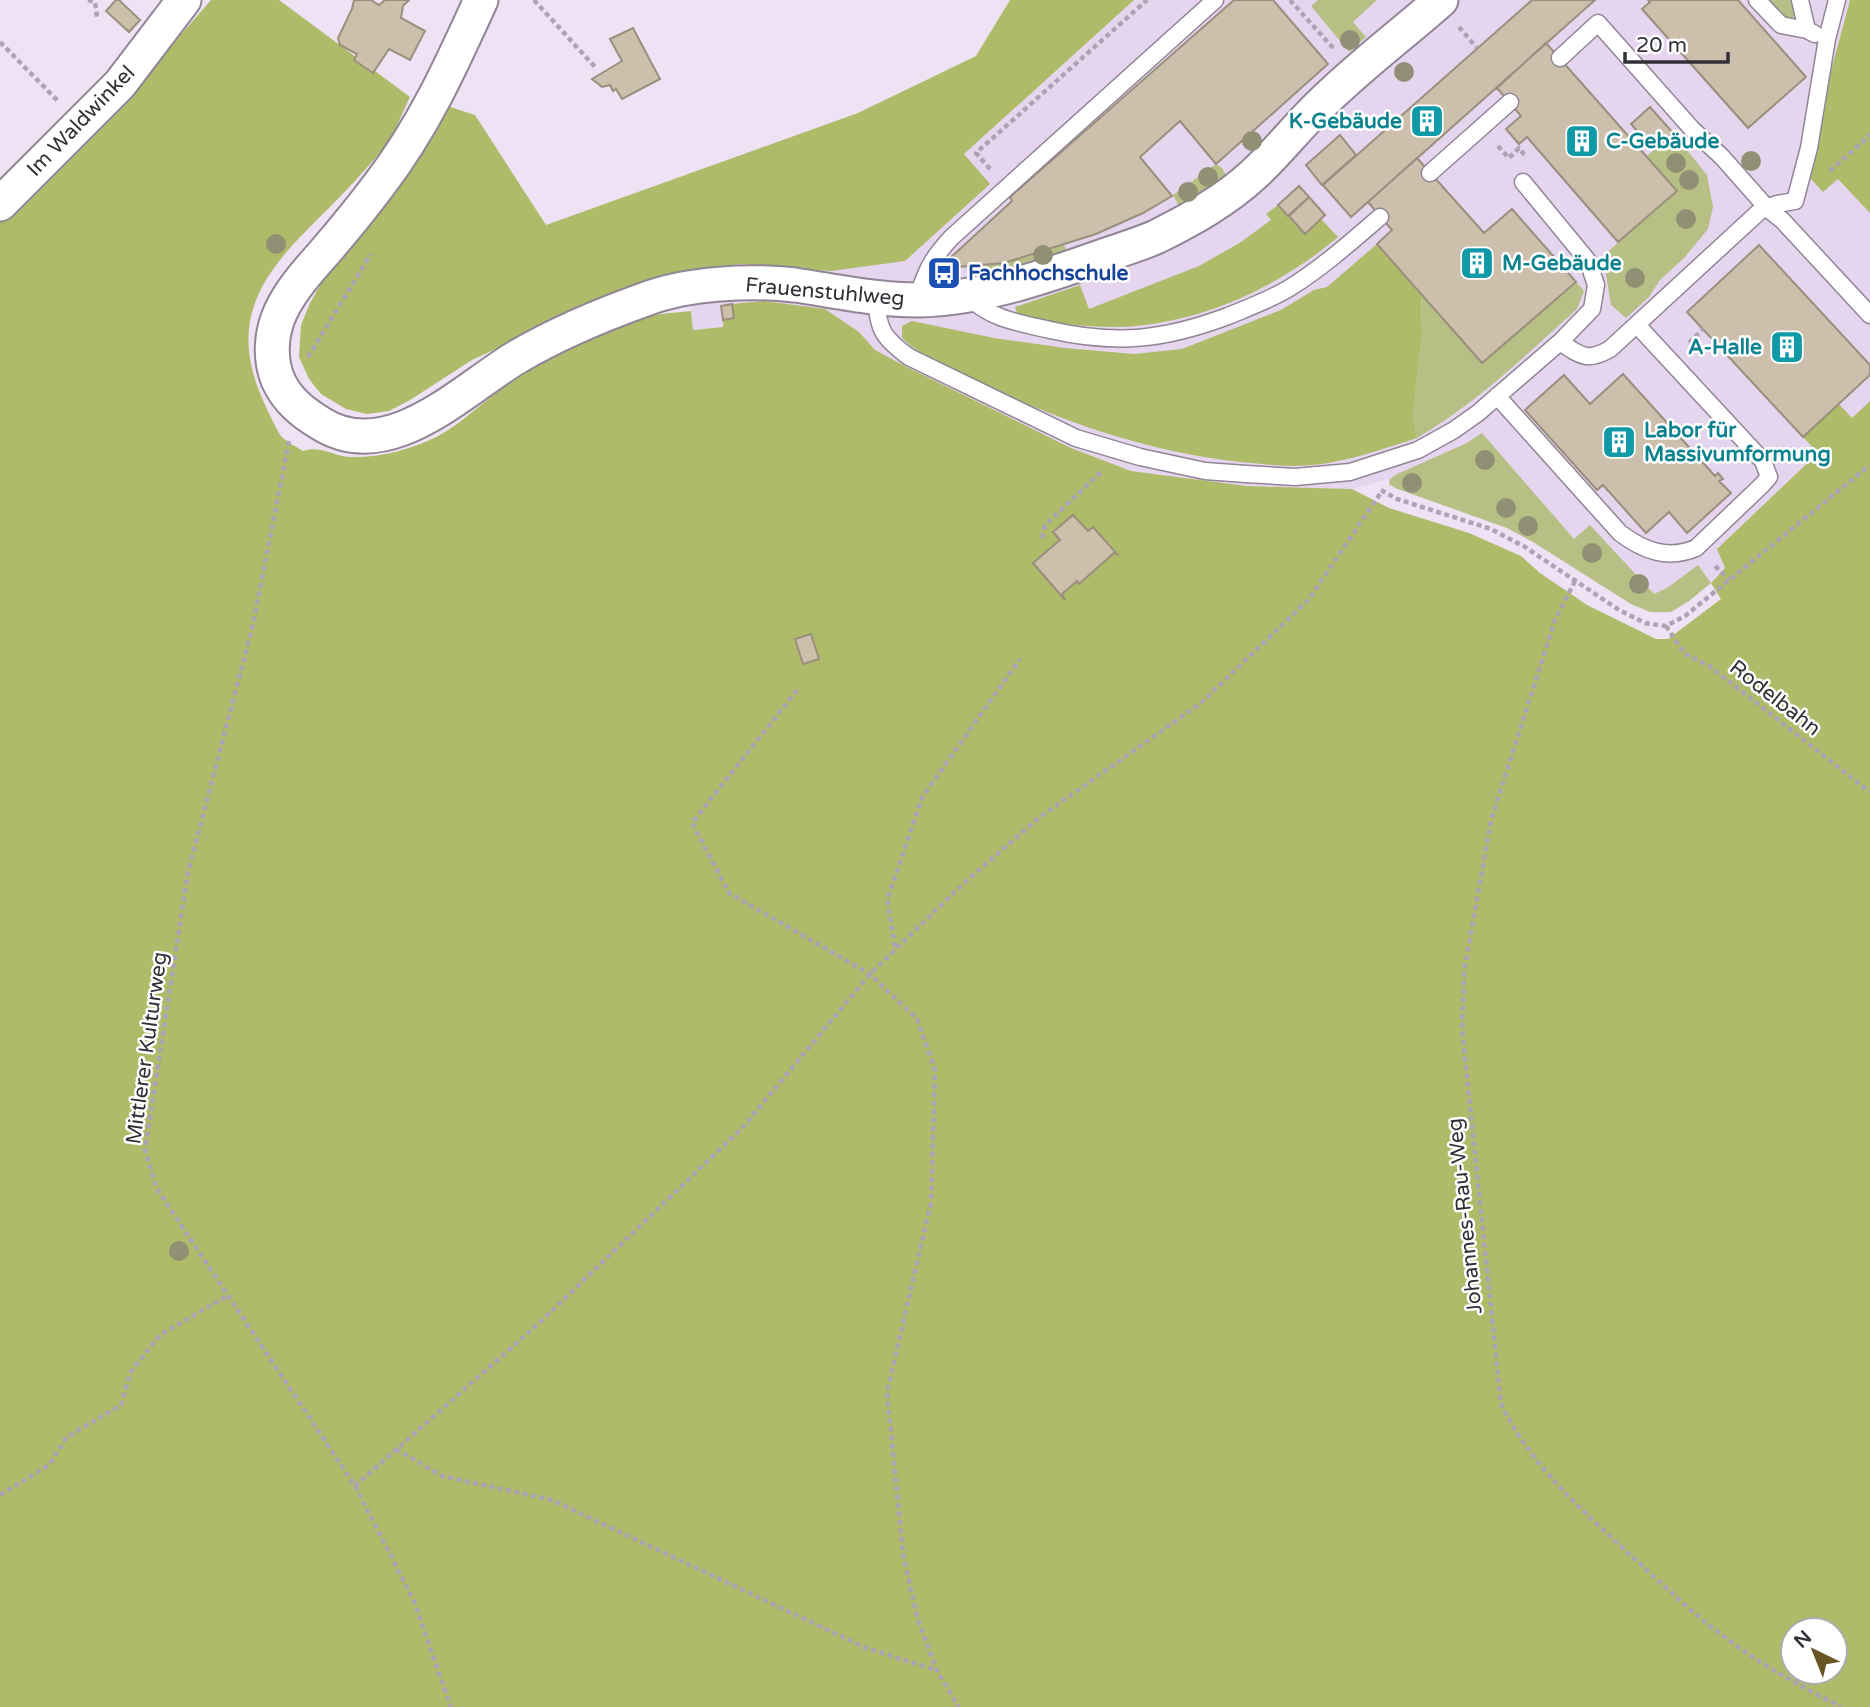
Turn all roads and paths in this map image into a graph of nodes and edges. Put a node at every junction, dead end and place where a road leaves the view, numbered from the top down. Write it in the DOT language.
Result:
graph roads {
  1 [pos="88,0"];
  2 [pos="184,0"];
  3 [pos="481,0"];
  4 [pos="534,0"];
  5 [pos="1147,0"];
  6 [pos="1215,0"];
  7 [pos="1290,0"];
  8 [pos="1441,0"];
  9 [pos="1756,0"];
  10 [pos="1800,0"];
  11 [pos="1837,0"];
  12 [pos="97,17"];
  13 [pos="1807,30"];
  14 [pos="1826,39"];
  15 [pos="0,42"];
  16 [pos="1559,58"];
  17 [pos="596,68"];
  18 [pos="1355,74"];
  19 [pos="1510,102"];
  20 [pos="80,125"];
  21 [pos="1430,173"];
  22 [pos="1523,182"];
  23 [pos="1007,187"];
  24 [pos="0,204"];
  25 [pos="1768,209"];
  26 [pos="1380,217"];
  27 [pos="965,295"];
  28 [pos="876,298"];
  29 [pos="917,300"];
  30 [pos="1870,315"];
  31 [pos="1637,326"];
  32 [pos="1560,342"];
  33 [pos="1497,396"];
  34 [pos="303,413"];
  35 [pos="1109,448"];
  36 [pos="1870,465"];
  37 [pos="1350,472"];
  38 [pos="1382,491"];
  39 [pos="1042,538"];
  40 [pos="1575,581"];
  41 [pos="1666,626"];
  42 [pos="1020,660"];
  43 [pos="797,690"];
  44 [pos="1870,792"];
  45 [pos="895,948"];
  46 [pos="870,974"];
  47 [pos="227,1296"];
  48 [pos="396,1450"];
  49 [pos="355,1486"];
  50 [pos="0,1495"];
  51 [pos="937,1671"];
  52 [pos="452,1707"];
  53 [pos="959,1707"];
  54 [pos="1841,1707"];
  1 -- 12 [label="path"];
  2 -- 20 [label="street, Im Waldwinkel"];
  3 -- 34 [label="street, Frauenstuhlweg"];
  4 -- 17 [label="path"];
  5 -- 23 [label="path"];
  6 -- 23 [label="lane"];
  7 -- 18 [label="path"];
  8 -- 18 [label="street, Frauenstuhlweg"];
  9 -- 13 [label="lane"];
  10 -- 13 [label="lane"];
  11 -- 14 [label="lane"];
  13 -- 14 [label="lane"];
  14 -- 25 [label="lane"];
  15 -- 20 [label="path"];
  16 -- 25 [label="lane"];
  18 -- 27 [label="street, Frauenstuhlweg"];
  19 -- 21 [label="lane"];
  20 -- 24 [label="street, Im Waldwinkel"];
  22 -- 32 [label="lane"];
  23 -- 29 [label="lane"];
  25 -- 30 [label="lane"];
  25 -- 31 [label="lane"];
  26 -- 27 [label="lane"];
  27 -- 29 [label="street, Frauenstuhlweg"];
  28 -- 29 [label="street, Frauenstuhlweg"];
  28 -- 34 [label="street, Frauenstuhlweg"];
  28 -- 35 [label="lane"];
  31 -- 32 [label="lane"];
  31 -- 33 [label="lane"];
  32 -- 33 [label="lane"];
  33 -- 37 [label="lane"];
  34 -- 47 [label="path, Mittlerer Kulturweg"];
  35 -- 37 [label="lane"];
  35 -- 39 [label="path"];
  36 -- 41 [label="path"];
  37 -- 38 [label="path"];
  38 -- 40 [label="path"];
  38 -- 45 [label="path"];
  40 -- 41 [label="path"];
  40 -- 54 [label="path, Johannes-Rau-Weg"];
  41 -- 44 [label="path, Rodelbahn"];
  42 -- 45 [label="path"];
  43 -- 46 [label="path"];
  45 -- 46 [label="path"];
  46 -- 48 [label="path"];
  46 -- 51 [label="path"];
  47 -- 49 [label="path, Mittlerer Kulturweg"];
  47 -- 50 [label="path"];
  48 -- 49 [label="path"];
  48 -- 51 [label="path"];
  49 -- 52 [label="path, Mittlerer Kulturweg"];
  51 -- 53 [label="path"];
}
